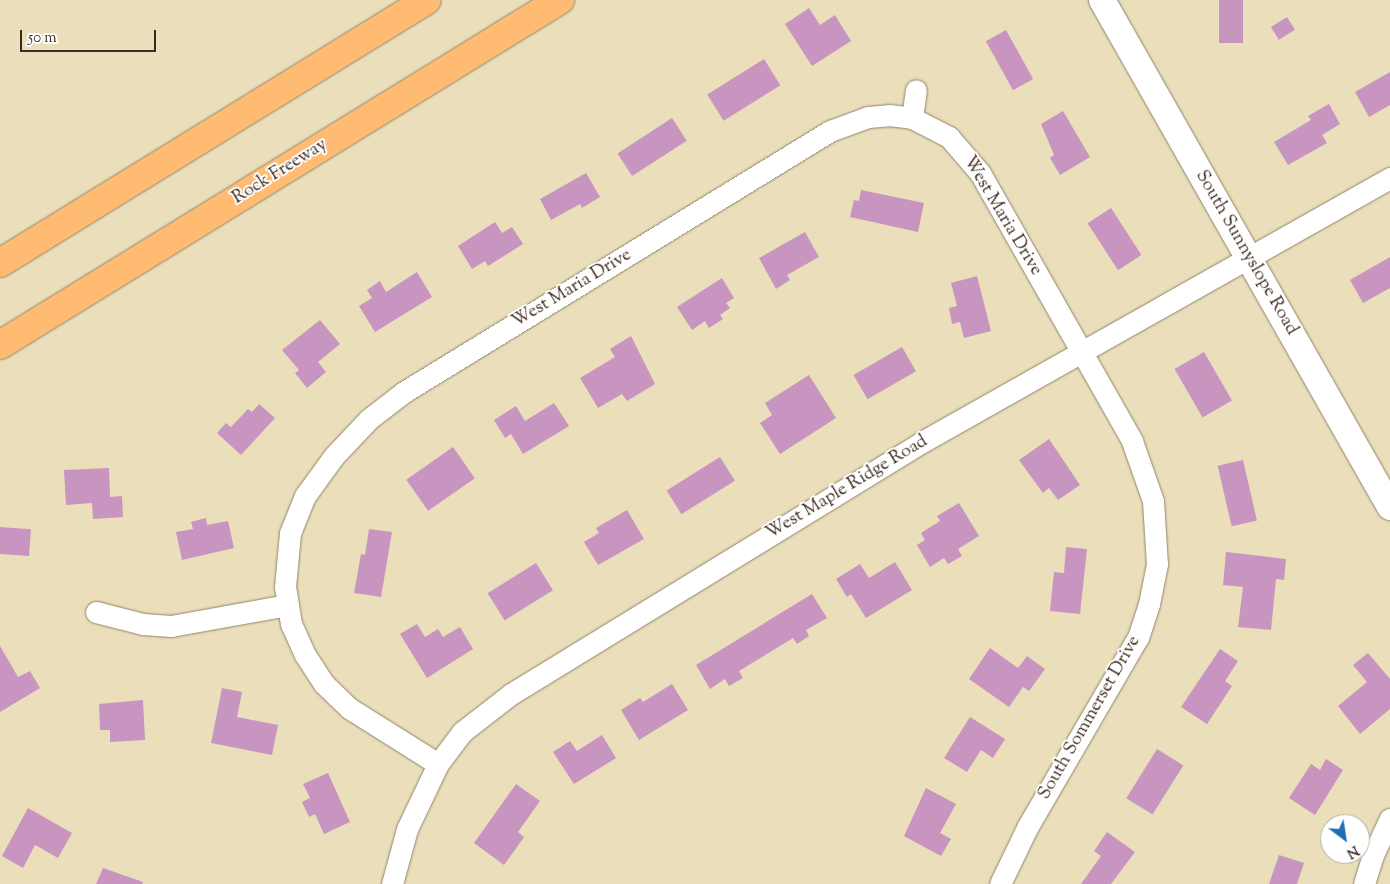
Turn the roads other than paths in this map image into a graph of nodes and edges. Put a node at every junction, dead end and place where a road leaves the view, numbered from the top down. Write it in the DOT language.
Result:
graph roads {
  1 [pos="427,0"];
  2 [pos="560,0"];
  3 [pos="1102,0"];
  4 [pos="916,90"];
  5 [pos="912,118"];
  6 [pos="1390,178"];
  7 [pos="1248,257"];
  8 [pos="0,263"];
  9 [pos="0,345"];
  10 [pos="1081,351"];
  11 [pos="1390,507"];
  12 [pos="288,605"];
  13 [pos="96,612"];
  14 [pos="438,764"];
  15 [pos="1390,819"];
  16 [pos="392,884"];
  17 [pos="1000,884"];
  18 [pos="1364,884"];
  1 -- 8 [label="highway"];
  2 -- 9 [label="highway, Rock Freeway"];
  3 -- 7 [label="street, South Sunnyslope Road"];
  4 -- 5 [label="street"];
  5 -- 10 [label="street, West Maria Drive"];
  5 -- 12 [label="street, West Maria Drive"];
  6 -- 7 [label="street, West Maple Ridge Road"];
  7 -- 10 [label="street, West Maple Ridge Road"];
  7 -- 11 [label="street, South Sunnyslope Road"];
  10 -- 14 [label="street, West Maple Ridge Road"];
  10 -- 17 [label="street, South Sommerset Drive"];
  12 -- 13 [label="street"];
  12 -- 14 [label="street, West Maria Drive"];
  14 -- 16 [label="street, West Maple Ridge Road"];
  15 -- 18 [label="street"];
}
